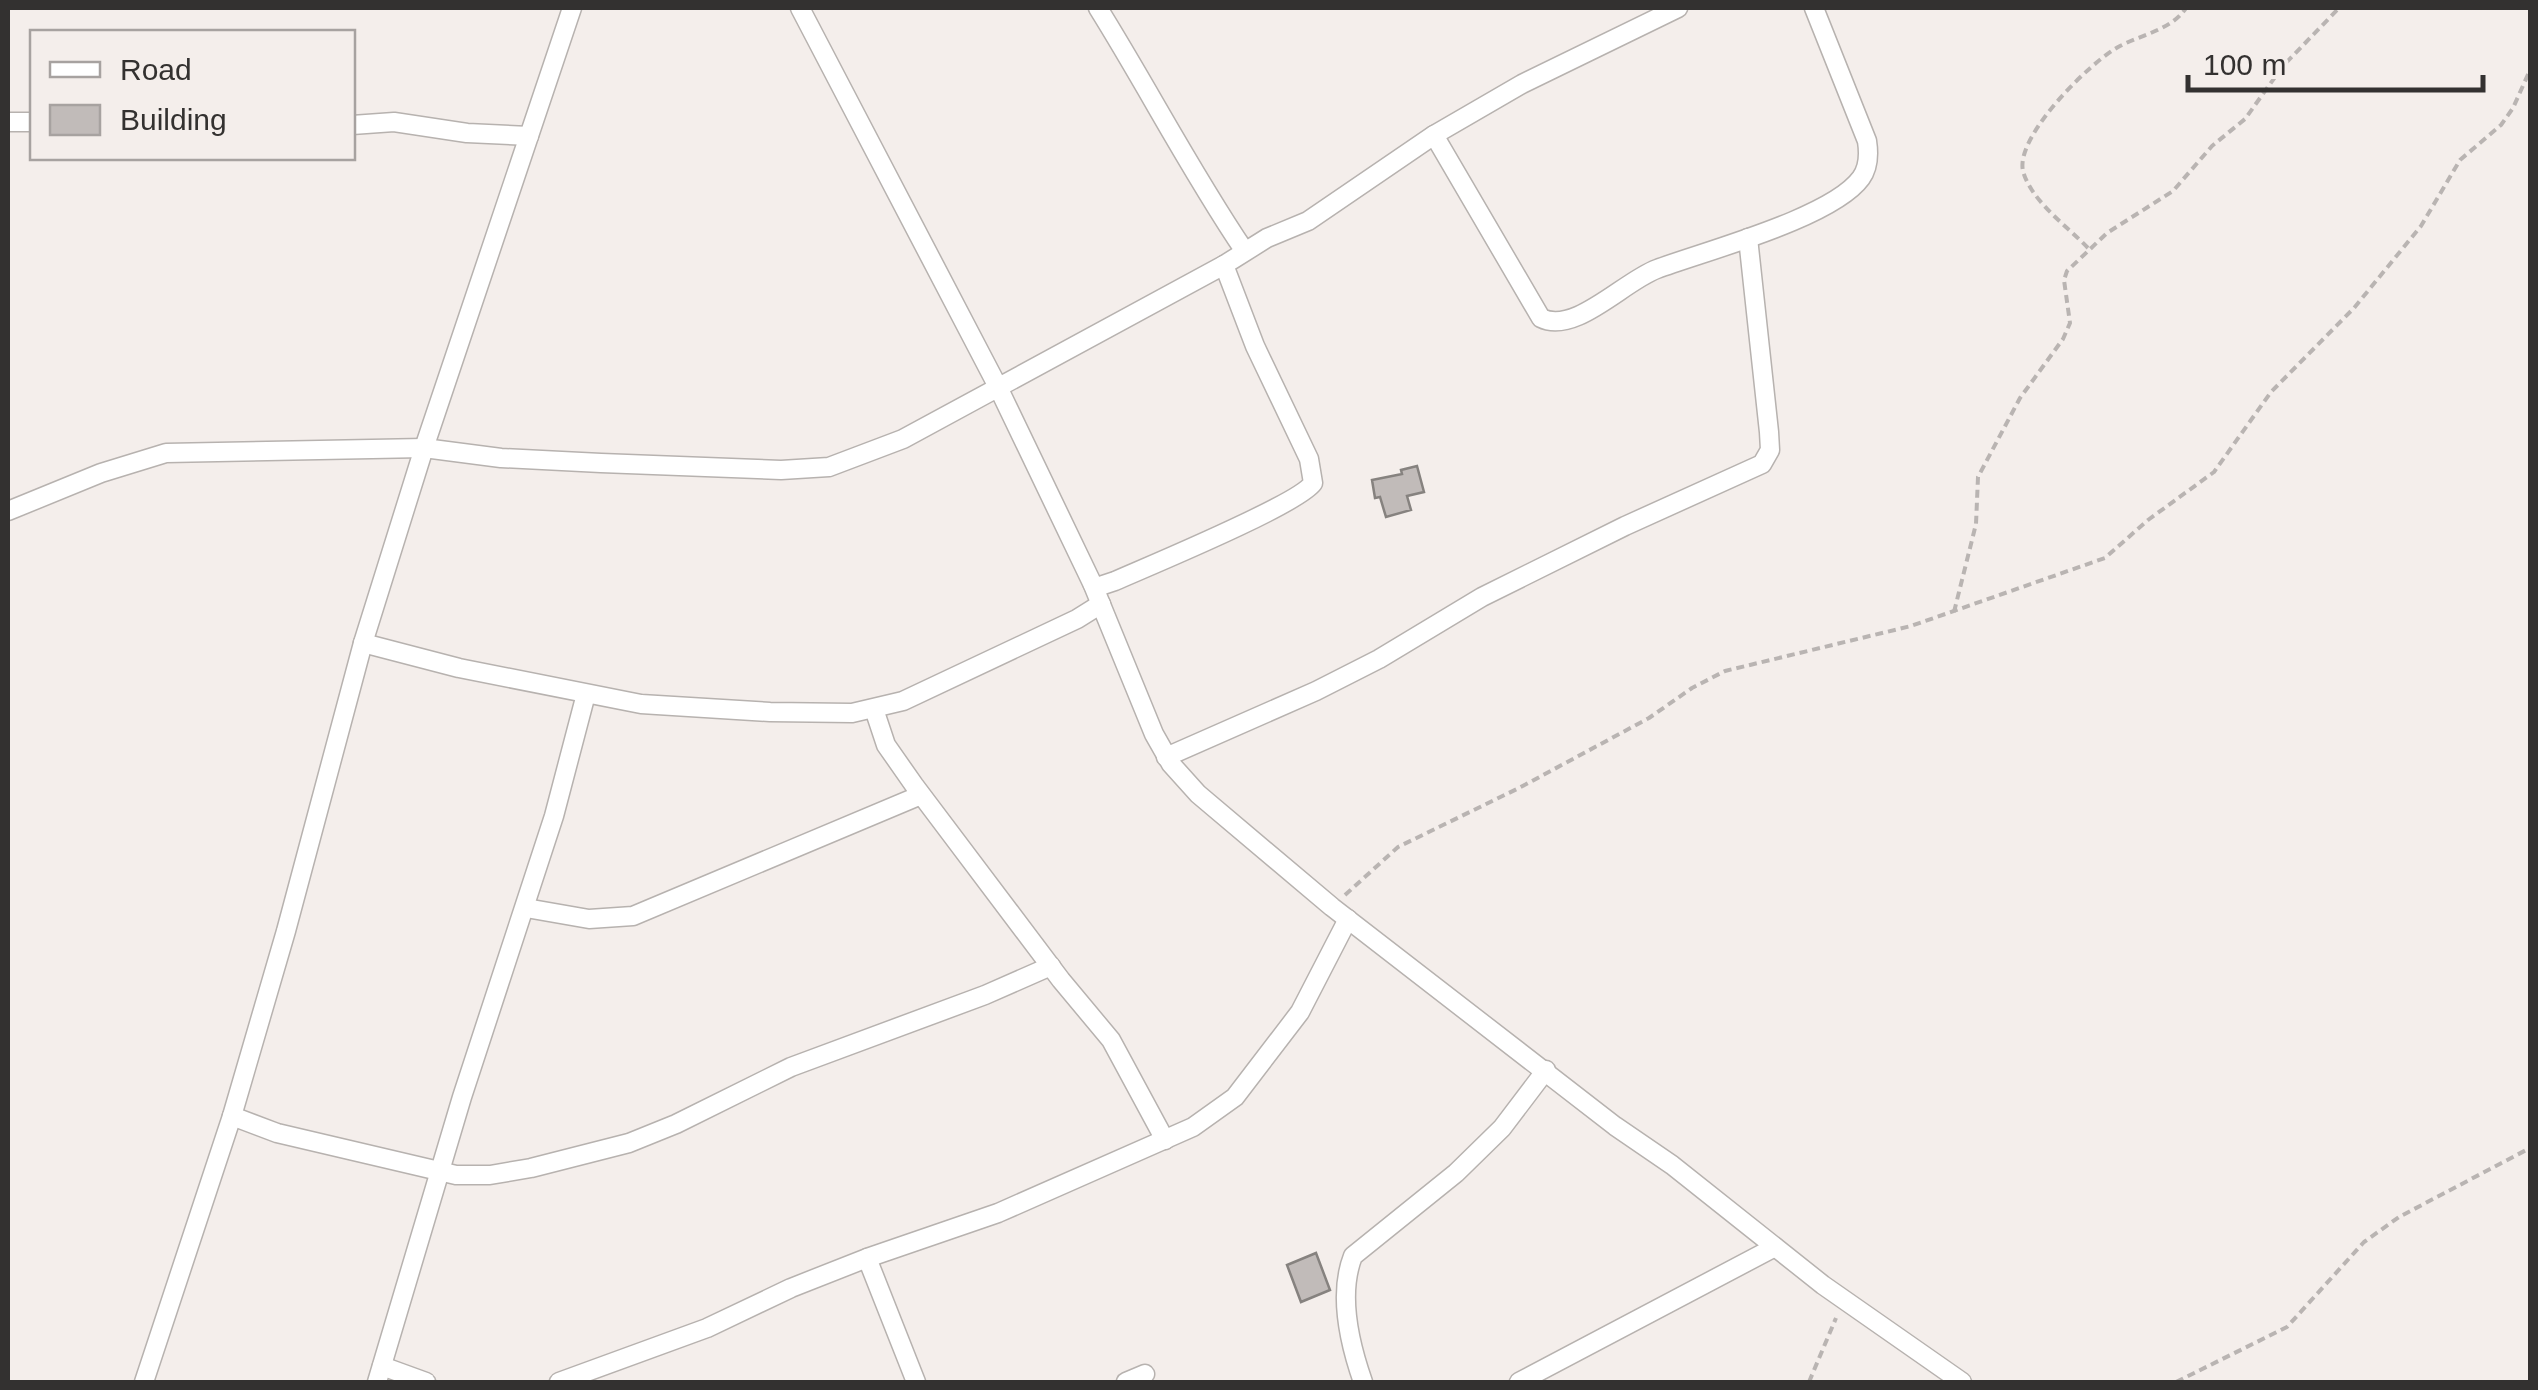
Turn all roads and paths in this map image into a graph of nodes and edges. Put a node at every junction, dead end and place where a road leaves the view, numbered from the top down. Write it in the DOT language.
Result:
graph roads {
  1 [pos="572,8"];
  2 [pos="800,8"];
  3 [pos="1098,8"];
  4 [pos="1678,8"];
  5 [pos="1814,8"];
  6 [pos="2186,8"];
  7 [pos="2339,8"];
  8 [pos="2530,70"];
  9 [pos="355,125"];
  10 [pos="530,136"];
  11 [pos="1434,136"];
  12 [pos="1748,238"];
  13 [pos="2088,248"];
  14 [pos="1244,250"];
  15 [pos="1224,264"];
  16 [pos="998,387"];
  17 [pos="424,448"];
  18 [pos="8,511"];
  19 [pos="1093,586"];
  20 [pos="1101,604"];
  21 [pos="1954,612"];
  22 [pos="363,643"];
  23 [pos="586,694"];
  24 [pos="874,710"];
  25 [pos="1166,757"];
  26 [pos="921,794"];
  27 [pos="1332,907"];
  28 [pos="526,908"];
  29 [pos="1348,919"];
  30 [pos="1051,966"];
  31 [pos="1546,1070"];
  32 [pos="232,1116"];
  33 [pos="1165,1140"];
  34 [pos="2530,1148"];
  35 [pos="442,1172"];
  36 [pos="1775,1247"];
  37 [pos="867,1258"];
  38 [pos="1844,1298"];
  39 [pos="380,1374"];
  40 [pos="1145,1374"];
  41 [pos="144,1382"];
  42 [pos="426,1382"];
  43 [pos="559,1382"];
  44 [pos="916,1382"];
  45 [pos="1126,1382"];
  46 [pos="1362,1382"];
  47 [pos="1519,1382"];
  48 [pos="1809,1382"];
  49 [pos="1962,1382"];
  50 [pos="2176,1382"];
  1 -- 10 [label="street"];
  2 -- 16 [label="street"];
  3 -- 14 [label="street"];
  4 -- 11 [label="street"];
  5 -- 12 [label="street"];
  6 -- 13 [label="path"];
  7 -- 13 [label="path"];
  8 -- 21 [label="path"];
  9 -- 10 [label="street"];
  10 -- 17 [label="street"];
  11 -- 12 [label="street"];
  11 -- 14 [label="street"];
  12 -- 25 [label="street"];
  13 -- 21 [label="path"];
  14 -- 15 [label="street"];
  15 -- 16 [label="street"];
  15 -- 19 [label="street"];
  16 -- 17 [label="street"];
  16 -- 19 [label="street"];
  17 -- 18 [label="street"];
  17 -- 22 [label="street"];
  19 -- 20 [label="street"];
  20 -- 24 [label="street"];
  20 -- 25 [label="street"];
  21 -- 27 [label="path"];
  22 -- 23 [label="street"];
  22 -- 32 [label="street"];
  23 -- 24 [label="street"];
  23 -- 28 [label="street"];
  24 -- 26 [label="street"];
  25 -- 27 [label="street"];
  26 -- 28 [label="street"];
  26 -- 30 [label="street"];
  27 -- 29 [label="street"];
  28 -- 35 [label="street"];
  29 -- 31 [label="street"];
  29 -- 33 [label="street"];
  30 -- 33 [label="street"];
  30 -- 35 [label="street"];
  31 -- 36 [label="street"];
  31 -- 46 [label="street"];
  32 -- 35 [label="street"];
  32 -- 41 [label="street"];
  33 -- 37 [label="street"];
  34 -- 50 [label="path"];
  35 -- 39 [label="street"];
  36 -- 38 [label="street"];
  36 -- 47 [label="street"];
  37 -- 43 [label="street"];
  37 -- 44 [label="street"];
  38 -- 48 [label="path"];
  38 -- 49 [label="street"];
  39 -- 42 [label="street"];
  40 -- 45 [label="street"];
}
